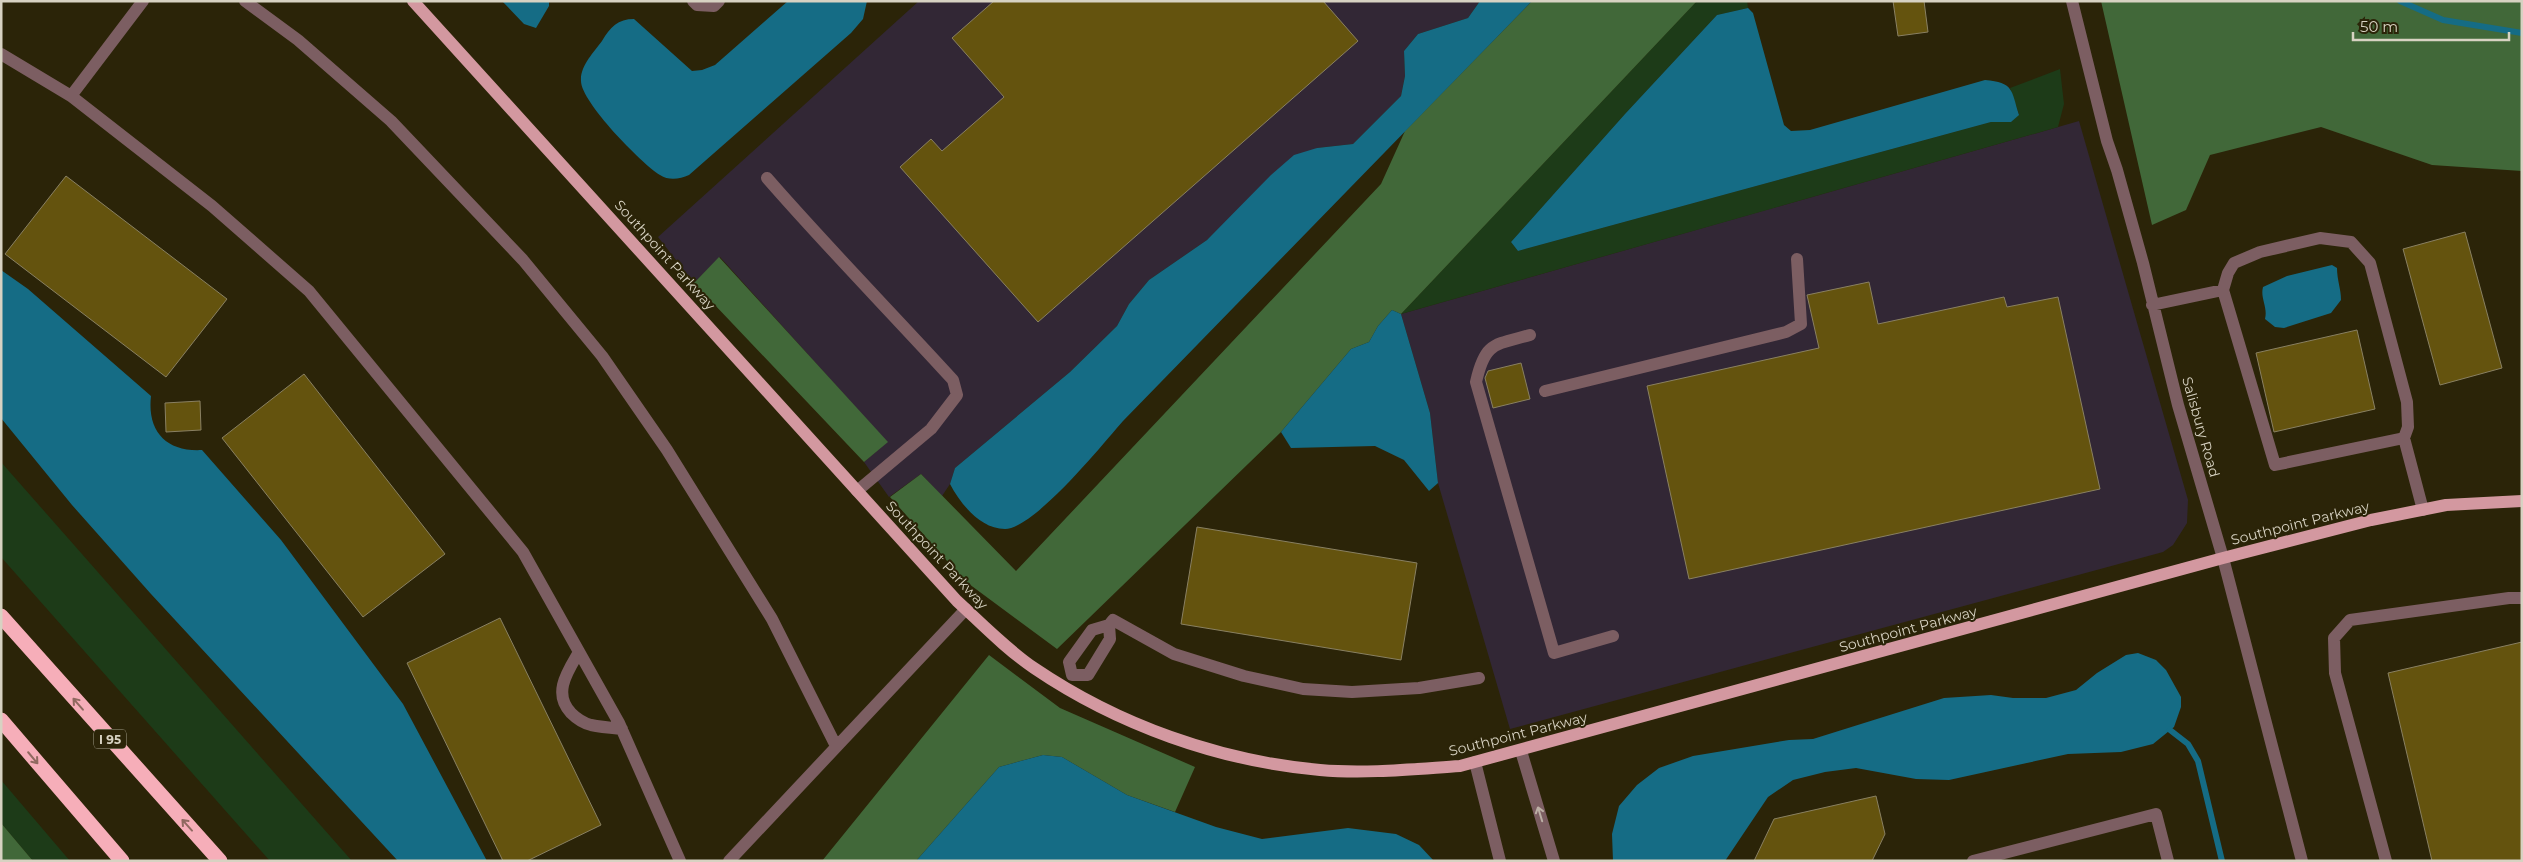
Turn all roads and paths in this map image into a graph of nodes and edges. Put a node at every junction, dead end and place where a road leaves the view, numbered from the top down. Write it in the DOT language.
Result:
graph roads {
  1 [pos="143,1"];
  2 [pos="245,1"];
  3 [pos="413,1"];
  4 [pos="693,1"];
  5 [pos="719,1"];
  6 [pos="2072,1"];
  7 [pos="1,54"];
  8 [pos="71,96"];
  9 [pos="767,178"];
  10 [pos="1797,259"];
  11 [pos="2224,290"];
  12 [pos="2152,305"];
  13 [pos="1530,335"];
  14 [pos="1546,390"];
  15 [pos="2404,438"];
  16 [pos="857,491"];
  17 [pos="2522,501"];
  18 [pos="2423,510"];
  19 [pos="2222,558"];
  20 [pos="2522,598"];
  21 [pos="966,609"];
  22 [pos="1,616"];
  23 [pos="1109,626"];
  24 [pos="1613,636"];
  25 [pos="579,652"];
  26 [pos="1072,675"];
  27 [pos="1479,678"];
  28 [pos="1064,687"];
  29 [pos="1,720"];
  30 [pos="622,729"];
  31 [pos="836,746"];
  32 [pos="1521,751"];
  33 [pos="1475,762"];
  34 [pos="122,861"];
  35 [pos="220,861"];
  36 [pos="680,861"];
  37 [pos="729,861"];
  38 [pos="1500,861"];
  39 [pos="1554,861"];
  40 [pos="1973,861"];
  41 [pos="2168,861"];
  42 [pos="2302,861"];
  43 [pos="2386,861"];
  1 -- 8 [label="street"];
  2 -- 31 [label="street"];
  3 -- 16 [label="main road, Southpoint Parkway"];
  4 -- 5 [label="street"];
  6 -- 12 [label="street, Salisbury Road"];
  7 -- 8 [label="street"];
  8 -- 25 [label="street"];
  9 -- 16 [label="street"];
  10 -- 14 [label="street"];
  11 -- 12 [label="street"];
  11 -- 15 [label="street"];
  11 -- 15 [label="street"];
  12 -- 19 [label="street, Salisbury Road"];
  13 -- 24 [label="street"];
  15 -- 18 [label="street"];
  16 -- 21 [label="main road, Southpoint Parkway"];
  17 -- 18 [label="main road, Southpoint Parkway"];
  18 -- 19 [label="main road, Southpoint Parkway"];
  19 -- 32 [label="main road, Southpoint Parkway"];
  19 -- 42 [label="street, Salisbury Road"];
  20 -- 43 [label="street"];
  21 -- 28 [label="main road, Southpoint Parkway"];
  21 -- 31 [label="street"];
  35 -- 22 [label="highway, I 95, one-way"];
  23 -- 26 [label="street"];
  23 -- 26 [label="street"];
  23 -- 27 [label="street"];
  25 -- 30 [label="street"];
  25 -- 30 [label="street"];
  26 -- 28 [label="street"];
  28 -- 33 [label="main road, Southpoint Parkway"];
  29 -- 34 [label="highway, one-way"];
  30 -- 36 [label="street"];
  31 -- 37 [label="street"];
  32 -- 33 [label="main road, Southpoint Parkway"];
  39 -- 32 [label="street, one-way"];
  33 -- 38 [label="street"];
  40 -- 41 [label="street"];
}
